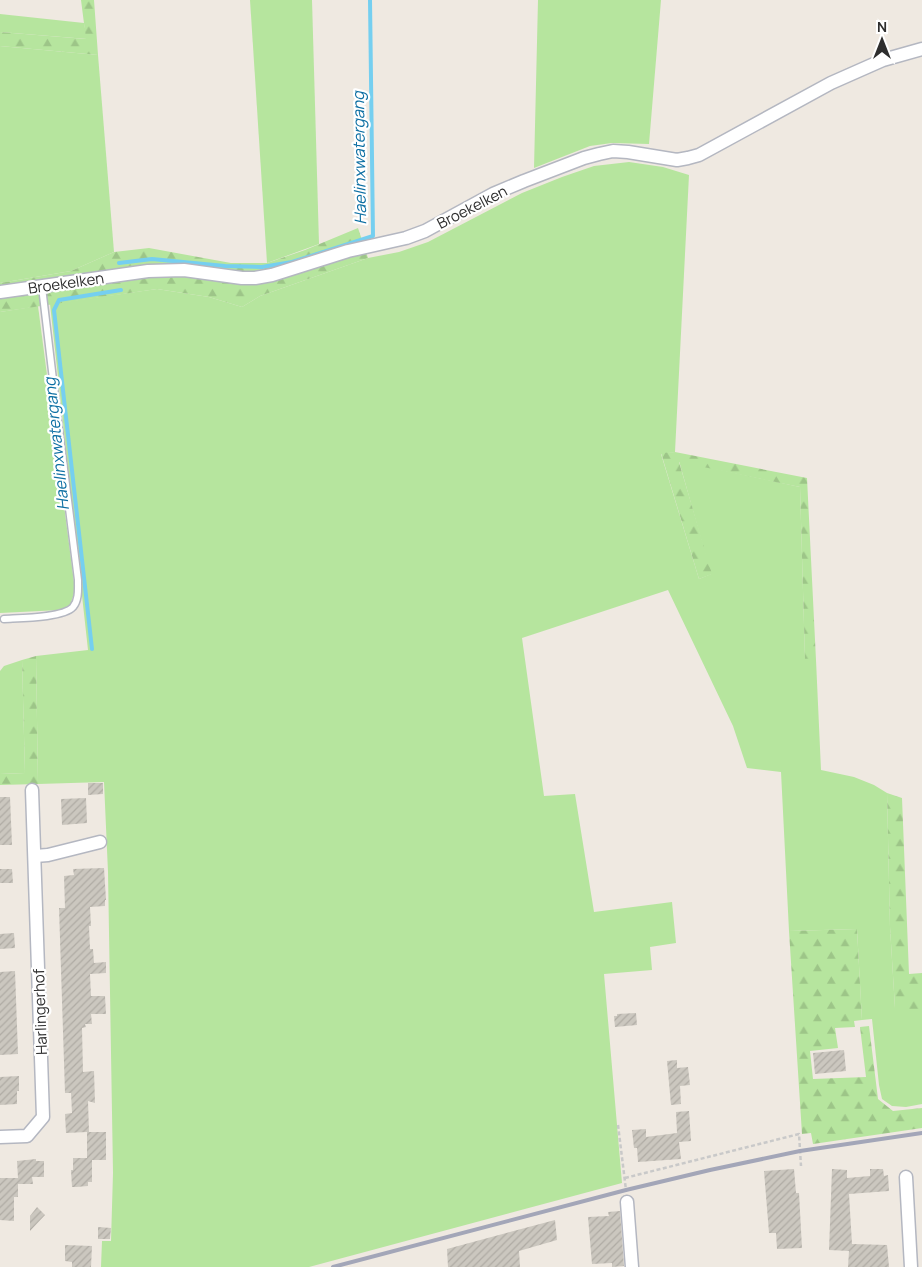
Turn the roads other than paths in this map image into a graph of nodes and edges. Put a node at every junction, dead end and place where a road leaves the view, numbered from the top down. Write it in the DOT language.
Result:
graph roads {
  1 [pos="922,49"];
  2 [pos="42,286"];
  3 [pos="0,292"];
  4 [pos="4,619"];
  5 [pos="32,790"];
  6 [pos="100,842"];
  7 [pos="35,856"];
  8 [pos="0,1137"];
  9 [pos="906,1177"];
  10 [pos="627,1202"];
  11 [pos="632,1267"];
  12 [pos="911,1267"];
  1 -- 2 [label="street, Broekelken"];
  2 -- 3 [label="street, Broekelken"];
  2 -- 4 [label="lane"];
  5 -- 7 [label="street, Harlingerhof"];
  6 -- 7 [label="street"];
  7 -- 8 [label="street, Harlingerhof"];
  9 -- 12 [label="street"];
  10 -- 11 [label="street"];
}
